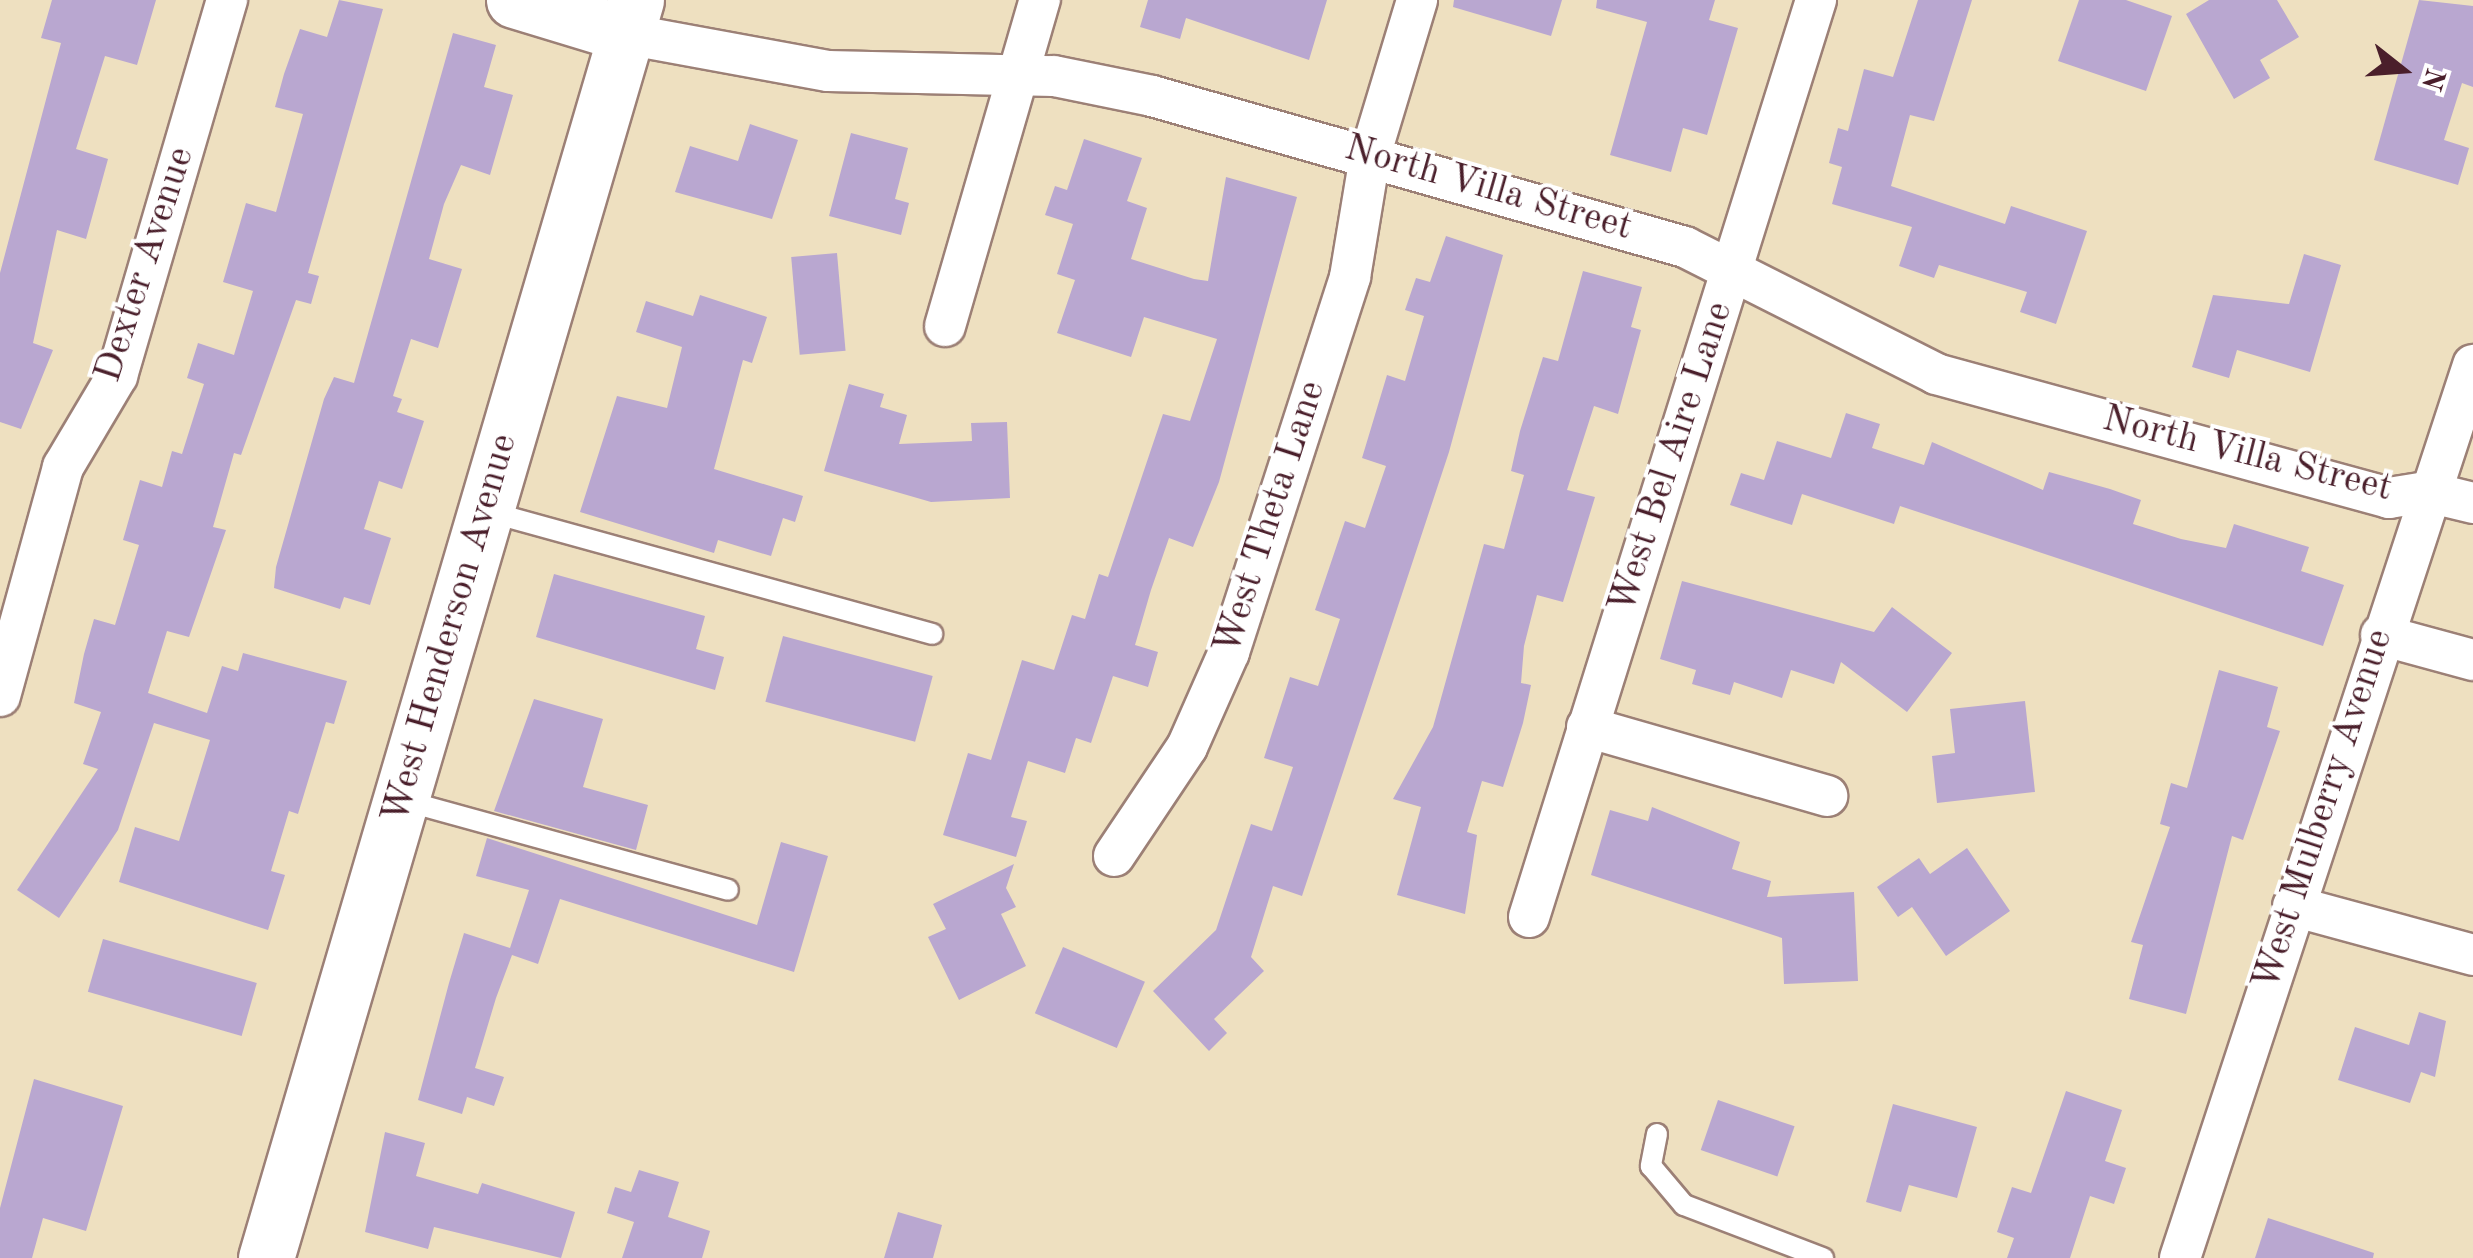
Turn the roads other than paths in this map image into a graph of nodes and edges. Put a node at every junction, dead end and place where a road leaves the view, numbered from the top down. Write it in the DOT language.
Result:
graph roads {
  1 [pos="227,0"];
  2 [pos="514,0"];
  3 [pos="1040,0"];
  4 [pos="1417,0"];
  5 [pos="1816,0"];
  6 [pos="631,17"];
  7 [pos="1018,74"];
  8 [pos="1370,156"];
  9 [pos="1733,266"];
  10 [pos="945,326"];
  11 [pos="2473,364"];
  12 [pos="2428,492"];
  13 [pos="2473,503"];
  14 [pos="486,511"];
  15 [pos="932,634"];
  16 [pos="2381,635"];
  17 [pos="2473,660"];
  18 [pos="0,696"];
  19 [pos="1586,728"];
  20 [pos="1827,796"];
  21 [pos="401,800"];
  22 [pos="1114,856"];
  23 [pos="728,890"];
  24 [pos="2293,906"];
  25 [pos="1528,917"];
  26 [pos="2473,955"];
  27 [pos="1657,1134"];
  28 [pos="266,1258"];
  29 [pos="1824,1258"];
  30 [pos="2180,1258"];
  1 -- 18 [label="street, Dexter Avenue"];
  2 -- 6 [label="main road, North Villa Street"];
  3 -- 7 [label="street"];
  4 -- 8 [label="street, West Theta Lane"];
  5 -- 9 [label="street, West Bel Aire Lane"];
  6 -- 7 [label="street, North Villa Street"];
  6 -- 14 [label="main road, West Henderson Avenue"];
  7 -- 8 [label="street, North Villa Street"];
  7 -- 10 [label="street"];
  8 -- 9 [label="street, North Villa Street"];
  8 -- 22 [label="street, West Theta Lane"];
  9 -- 12 [label="street, North Villa Street"];
  9 -- 19 [label="street, West Bel Aire Lane"];
  11 -- 12 [label="street, West Mulberry Avenue"];
  12 -- 13 [label="street, North Villa Street"];
  12 -- 16 [label="street, West Mulberry Avenue"];
  14 -- 15 [label="lane"];
  14 -- 21 [label="main road, West Henderson Avenue"];
  16 -- 17 [label="street"];
  16 -- 24 [label="street, West Mulberry Avenue"];
  19 -- 20 [label="street"];
  19 -- 25 [label="street, West Bel Aire Lane"];
  21 -- 23 [label="lane"];
  21 -- 28 [label="main road, West Henderson Avenue"];
  24 -- 26 [label="street"];
  24 -- 30 [label="street, West Mulberry Avenue"];
  27 -- 29 [label="lane"];
}
